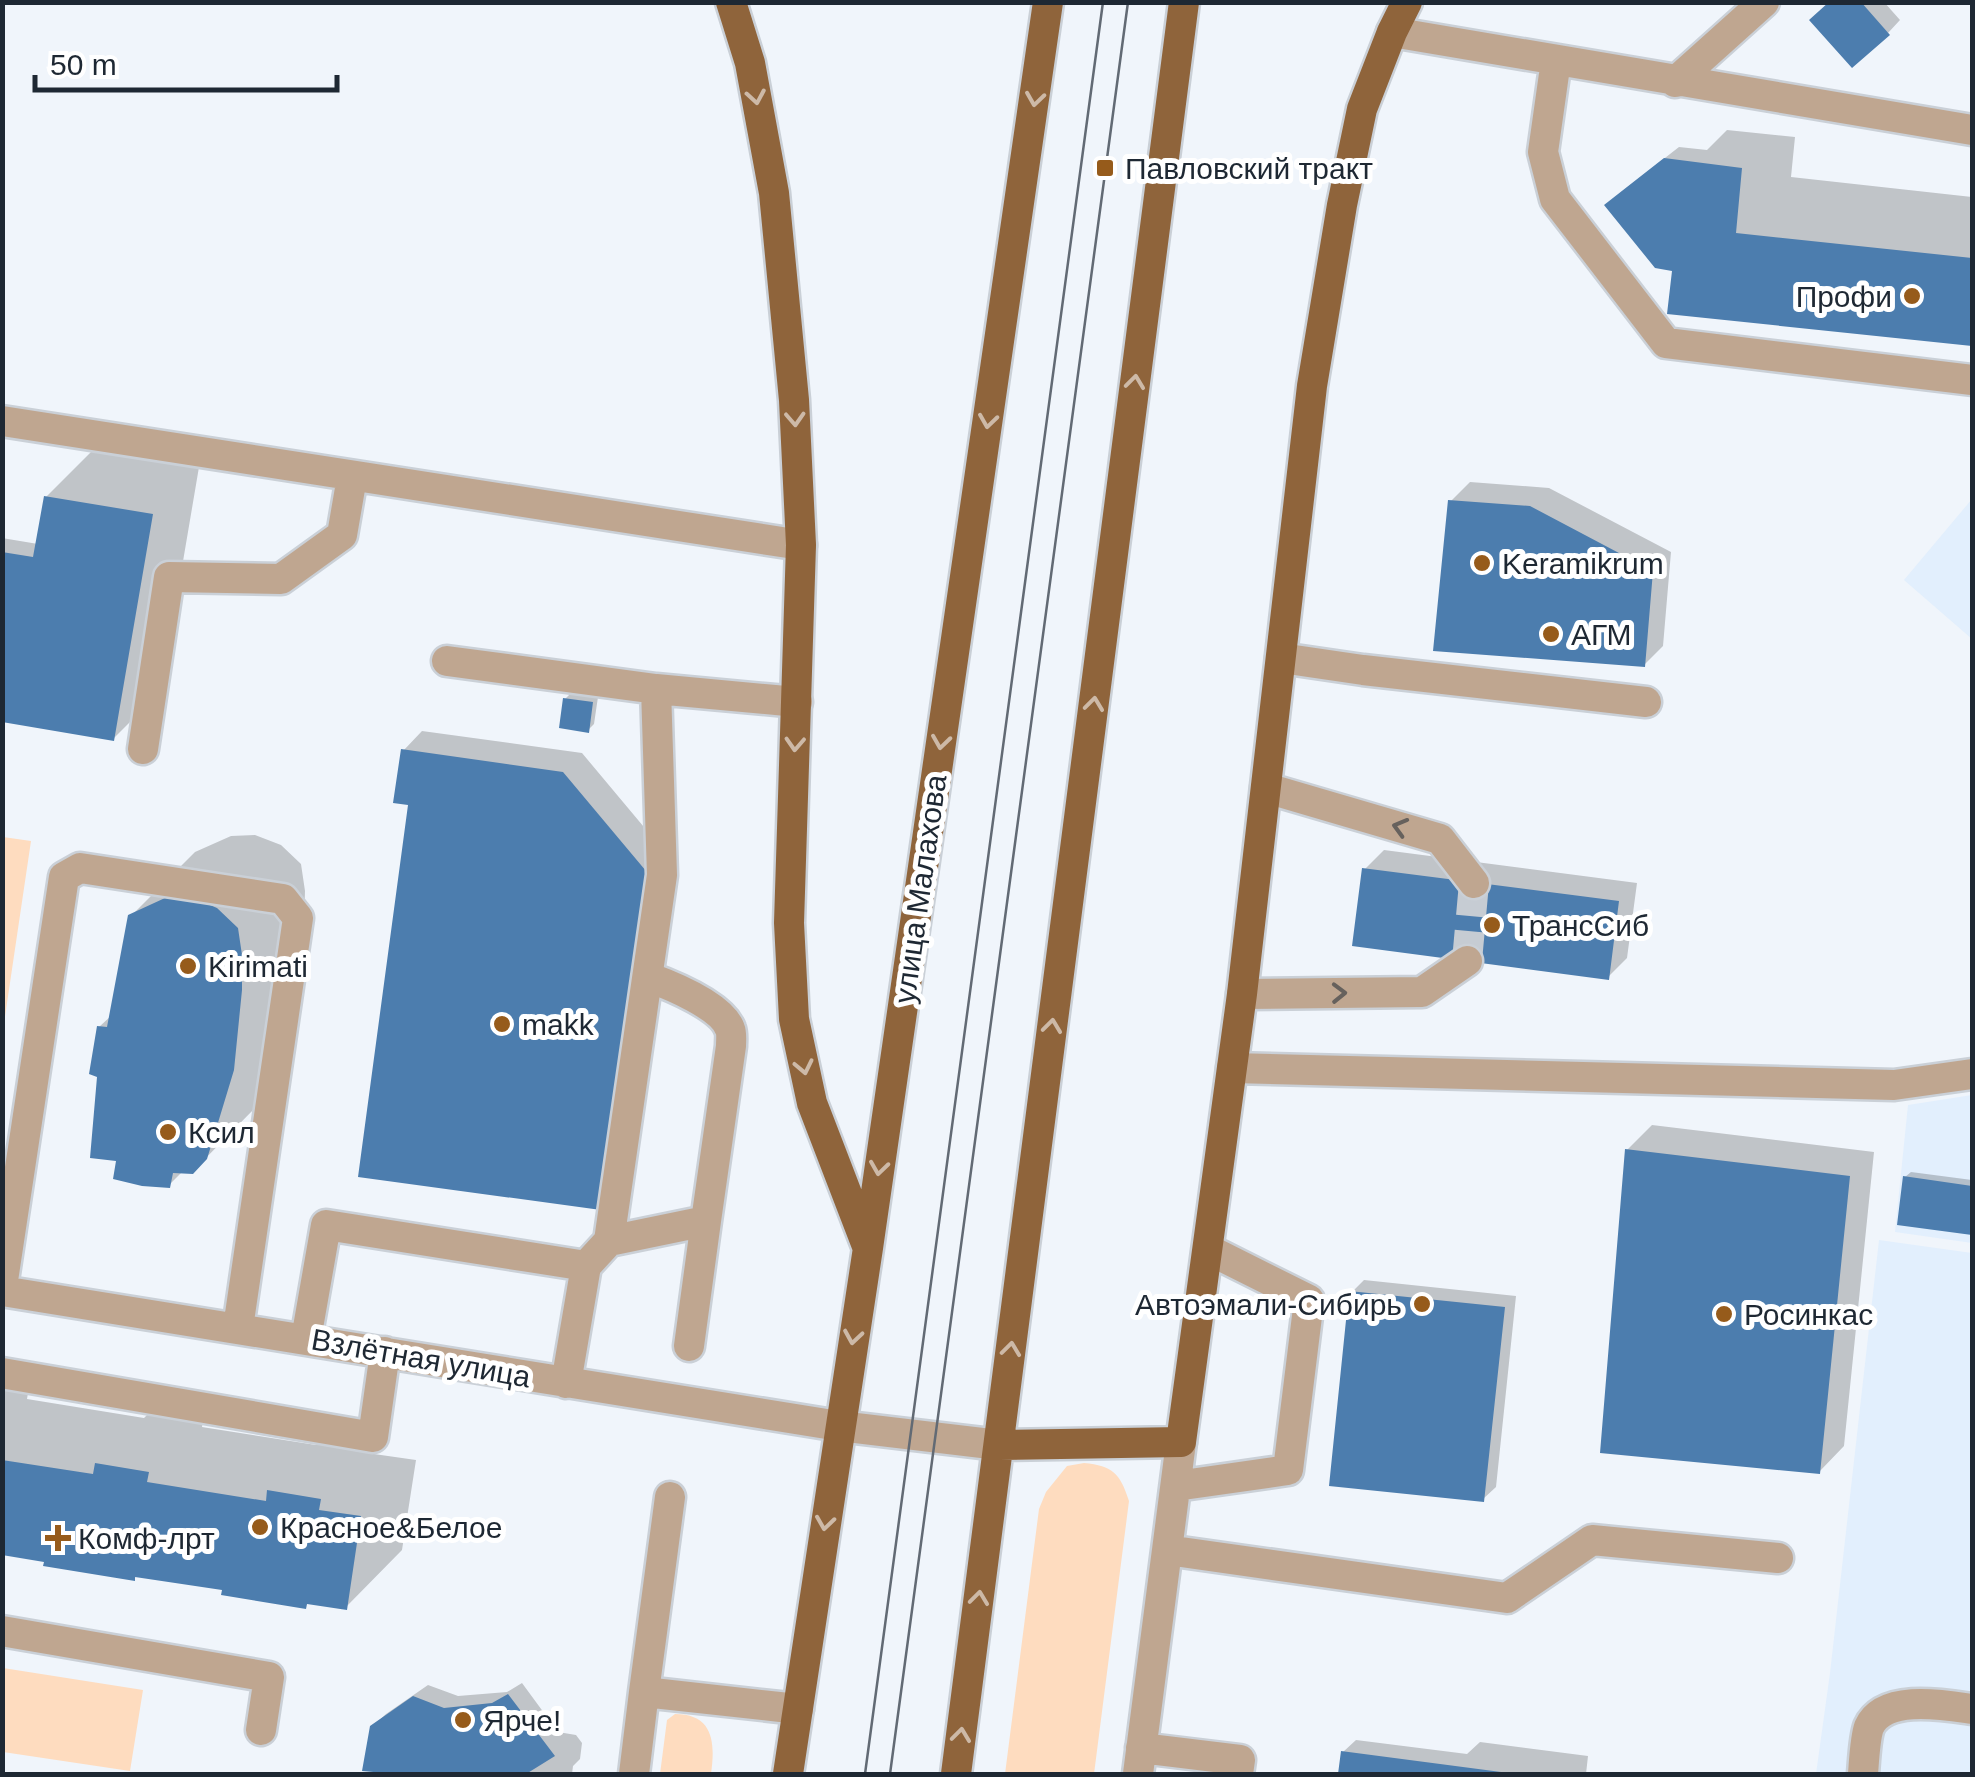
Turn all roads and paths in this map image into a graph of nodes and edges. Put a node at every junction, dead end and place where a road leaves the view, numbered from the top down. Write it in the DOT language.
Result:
graph roads {
  1 [pos="731,2"];
  2 [pos="1048,2"];
  3 [pos="1184,2"];
  4 [pos="1407,2"];
  5 [pos="1764,2"];
  6 [pos="1392,32"];
  7 [pos="1556,60"];
  8 [pos="1675,82"];
  9 [pos="1972,130"];
  10 [pos="1972,380"];
  11 [pos="2,421"];
  12 [pos="352,477"];
  13 [pos="801,546"];
  14 [pos="1281,658"];
  15 [pos="447,661"];
  16 [pos="656,689"];
  17 [pos="797,702"];
  18 [pos="1646,702"];
  19 [pos="143,749"];
  20 [pos="1266,788"];
  21 [pos="1474,883"];
  22 [pos="1467,962"];
  23 [pos="648,977"];
  24 [pos="1242,994"];
  25 [pos="1232,1068"];
  26 [pos="1972,1074"];
  27 [pos="706,1220"];
  28 [pos="609,1241"];
  29 [pos="868,1248"];
  30 [pos="1209,1250"];
  31 [pos="586,1266"];
  32 [pos="2,1289"];
  33 [pos="238,1328"];
  34 [pos="306,1339"];
  35 [pos="689,1346"];
  36 [pos="385,1352"];
  37 [pos="2,1373"];
  38 [pos="566,1383"];
  39 [pos="839,1426"];
  40 [pos="1182,1442"];
  41 [pos="998,1445"];
  42 [pos="1176,1486"];
  43 [pos="670,1497"];
  44 [pos="1167,1550"];
  45 [pos="1778,1558"];
  46 [pos="2,1632"];
  47 [pos="644,1692"];
  48 [pos="798,1709"];
  49 [pos="1972,1709"];
  50 [pos="261,1730"];
  51 [pos="1140,1761"];
  52 [pos="634,1774"];
  53 [pos="788,1774"];
  54 [pos="956,1774"];
  55 [pos="1238,1774"];
  56 [pos="1862,1774"];
  1 -- 13 [label="main road, one-way"];
  2 -- 29 [label="main road, улица Малахова, one-way"];
  41 -- 3 [label="main road, one-way"];
  4 -- 6 [label="main road"];
  5 -- 8 [label="street"];
  6 -- 7 [label="street"];
  6 -- 14 [label="main road"];
  7 -- 8 [label="street"];
  7 -- 10 [label="street"];
  8 -- 9 [label="street"];
  11 -- 12 [label="street"];
  12 -- 13 [label="street"];
  12 -- 19 [label="street"];
  13 -- 17 [label="main road"];
  14 -- 18 [label="street"];
  14 -- 20 [label="main road"];
  15 -- 16 [label="street"];
  16 -- 17 [label="street"];
  16 -- 23 [label="street"];
  17 -- 29 [label="main road, one-way"];
  21 -- 20 [label="street, one-way"];
  20 -- 24 [label="main road"];
  24 -- 22 [label="street, one-way"];
  23 -- 27 [label="street"];
  23 -- 28 [label="street"];
  24 -- 25 [label="main road"];
  25 -- 26 [label="street"];
  25 -- 30 [label="main road"];
  27 -- 28 [label="street"];
  27 -- 35 [label="street"];
  28 -- 31 [label="street"];
  29 -- 39 [label="main road, улица Малахова, one-way"];
  30 -- 40 [label="main road"];
  30 -- 42 [label="street"];
  31 -- 34 [label="street"];
  31 -- 38 [label="street"];
  32 -- 33 [label="street, Взлётная улица"];
  32 -- 33 [label="street"];
  33 -- 34 [label="street, Взлётная улица"];
  34 -- 36 [label="street, Взлётная улица"];
  36 -- 37 [label="street"];
  36 -- 38 [label="street, Взлётная улица"];
  38 -- 39 [label="street, Взлётная улица"];
  39 -- 41 [label="street, Взлётная улица"];
  39 -- 48 [label="main road, улица Малахова, one-way"];
  40 -- 41 [label="main road"];
  40 -- 42 [label="street"];
  54 -- 41 [label="main road, one-way"];
  42 -- 44 [label="street"];
  43 -- 47 [label="street"];
  44 -- 45 [label="street"];
  44 -- 51 [label="street"];
  46 -- 50 [label="street"];
  47 -- 48 [label="street"];
  47 -- 52 [label="street"];
  48 -- 53 [label="main road, улица Малахова"];
  49 -- 56 [label="street"];
  51 -- 55 [label="street"];
}
